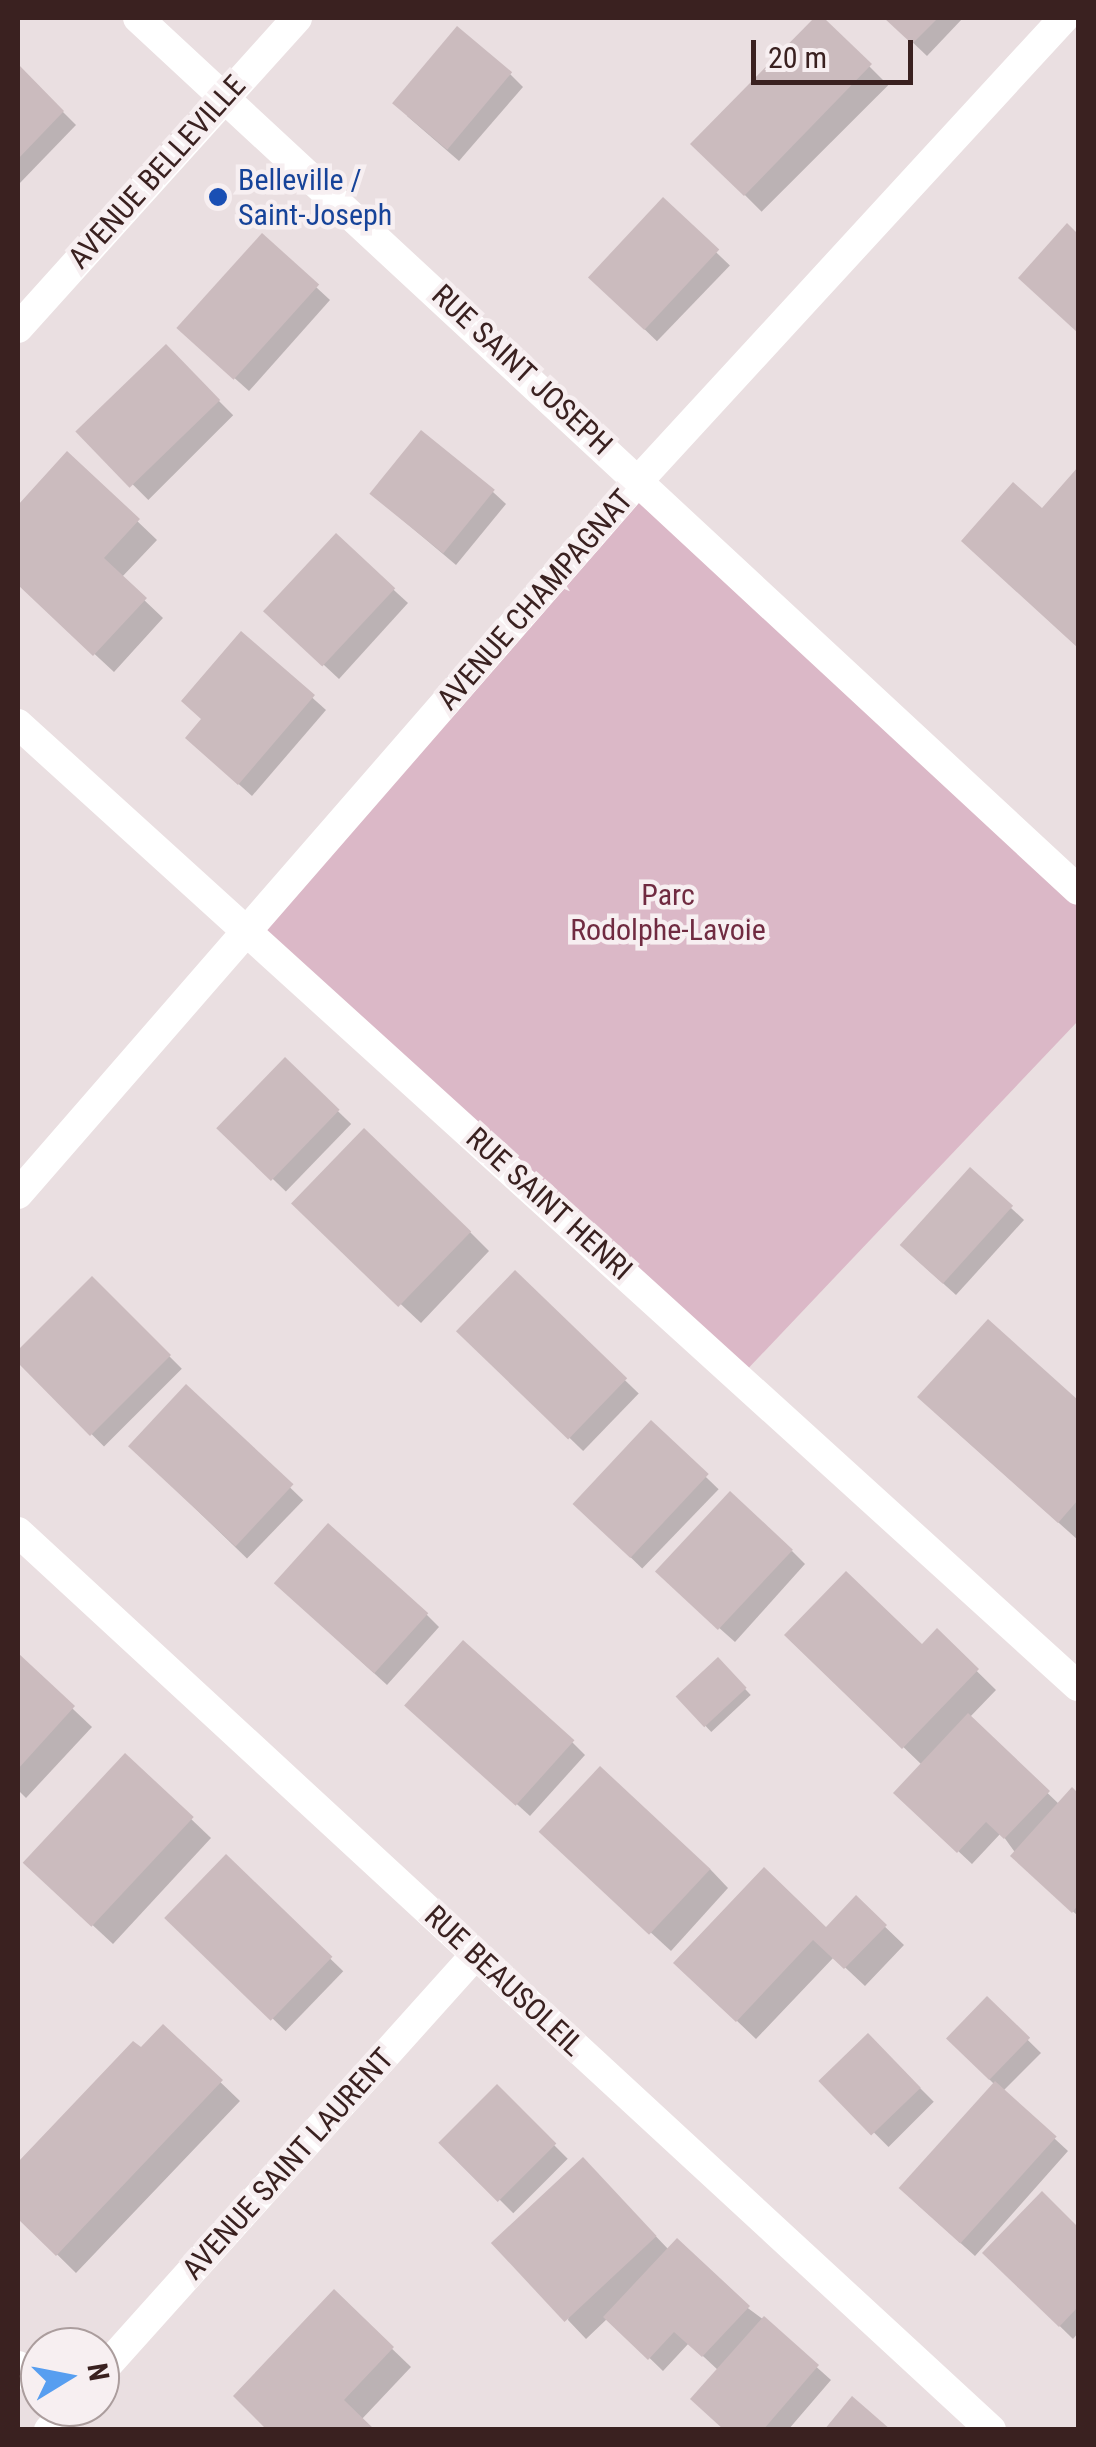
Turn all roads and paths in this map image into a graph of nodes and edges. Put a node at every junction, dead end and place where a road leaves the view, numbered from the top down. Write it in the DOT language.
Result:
graph roads {
  1 [pos="138,18"];
  2 [pos="298,18"];
  3 [pos="1064,18"];
  4 [pos="227,96"];
  5 [pos="18,328"];
  6 [pos="639,480"];
  7 [pos="18,724"];
  8 [pos="1078,890"];
  9 [pos="246,932"];
  10 [pos="18,1194"];
  11 [pos="18,1532"];
  12 [pos="1078,1686"];
  13 [pos="475,1955"];
  14 [pos="120,2350"];
  15 [pos="990,2430"];
  1 -- 4 [label="street, RUE SAINT JOSEPH"];
  2 -- 4 [label="street, AVENUE BELLEVILLE"];
  3 -- 6 [label="street, AVENUE CHAMPAGNAT"];
  4 -- 5 [label="street, AVENUE BELLEVILLE"];
  4 -- 6 [label="street, RUE SAINT JOSEPH"];
  6 -- 8 [label="street, RUE SAINT JOSEPH"];
  6 -- 9 [label="street, AVENUE CHAMPAGNAT"];
  7 -- 9 [label="street, RUE SAINT HENRI"];
  9 -- 10 [label="street, AVENUE CHAMPAGNAT"];
  9 -- 12 [label="street, RUE SAINT HENRI"];
  11 -- 13 [label="street, RUE BEAUSOLEIL"];
  13 -- 14 [label="street, AVENUE SAINT LAURENT"];
  13 -- 15 [label="street, RUE BEAUSOLEIL"];
}
